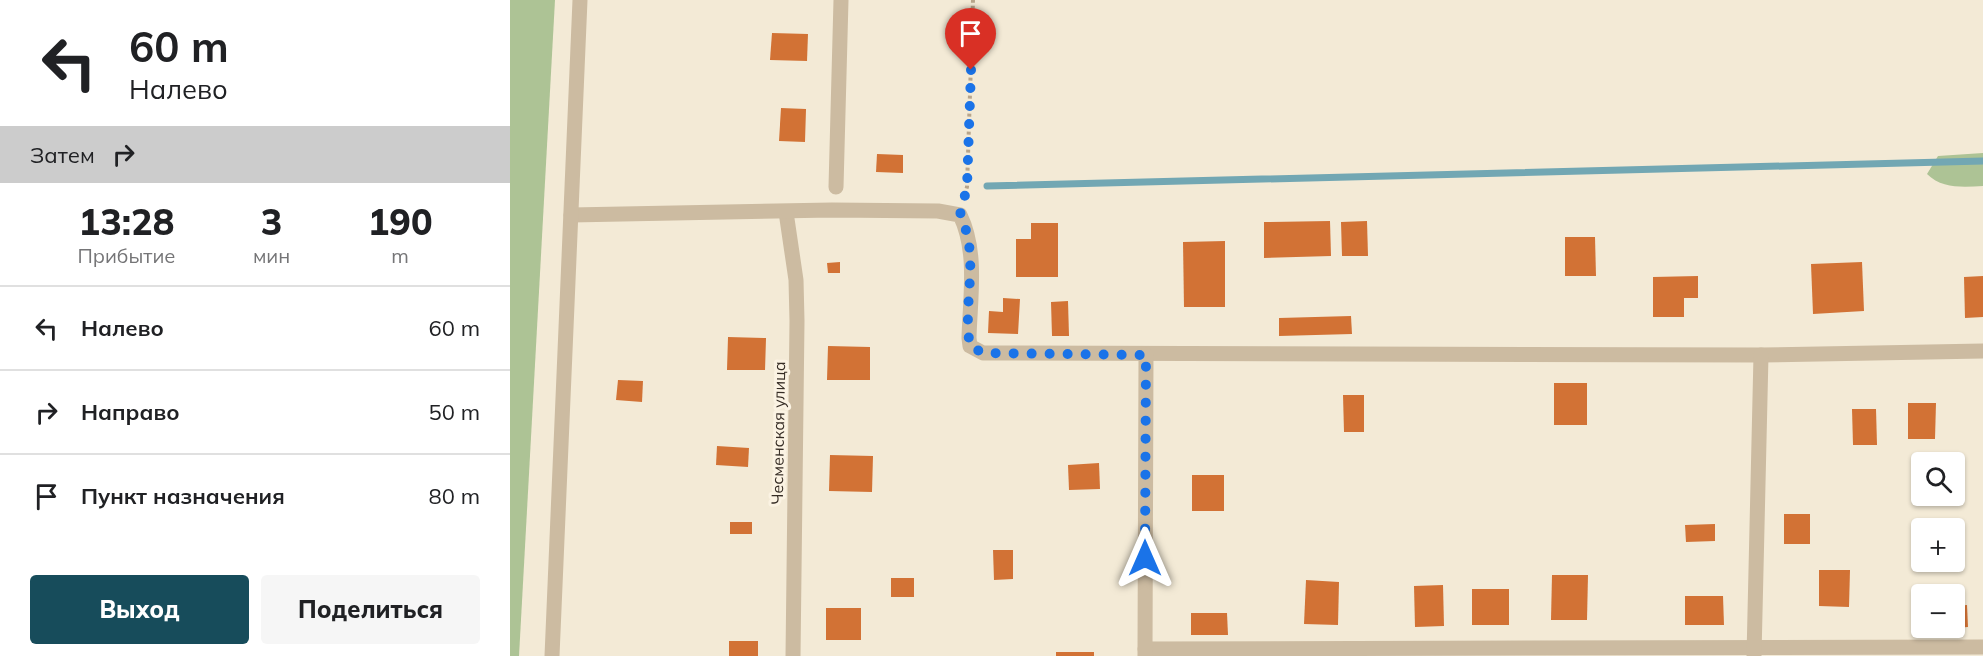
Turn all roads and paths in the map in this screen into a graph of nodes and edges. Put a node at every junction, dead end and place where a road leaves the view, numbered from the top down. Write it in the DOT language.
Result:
graph roads {
  1 [pos="580,0"];
  2 [pos="841,0"];
  3 [pos="974,0"];
  4 [pos="836,187"];
  5 [pos="786,212"];
  6 [pos="571,215"];
  7 [pos="960,215"];
  8 [pos="1983,351"];
  9 [pos="1146,355"];
  10 [pos="1761,355"];
  11 [pos="1983,647"];
  12 [pos="1754,651"];
  13 [pos="1145,652"];
  14 [pos="552,656"];
  15 [pos="793,656"];
  1 -- 6 [label="street"];
  2 -- 4 [label="street"];
  3 -- 7 [label="path"];
  5 -- 6 [label="street"];
  5 -- 7 [label="street"];
  5 -- 15 [label="street, Чесменская улица"];
  6 -- 14 [label="street"];
  7 -- 9 [label="street"];
  8 -- 10 [label="street"];
  9 -- 10 [label="street"];
  9 -- 13 [label="street"];
  10 -- 12 [label="street"];
  11 -- 12 [label="street"];
  12 -- 13 [label="street"];
}
